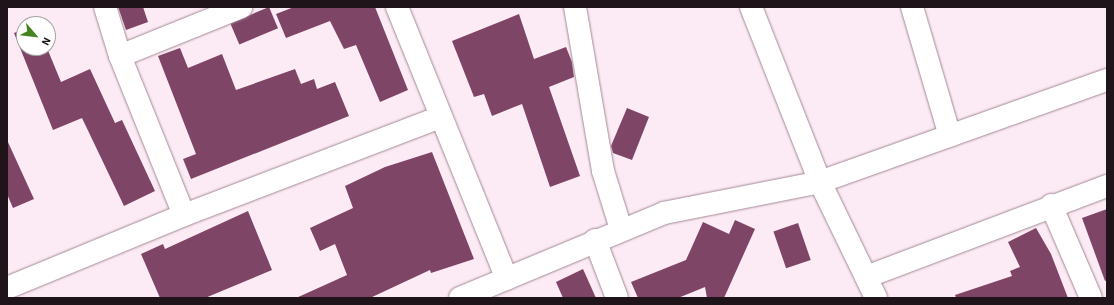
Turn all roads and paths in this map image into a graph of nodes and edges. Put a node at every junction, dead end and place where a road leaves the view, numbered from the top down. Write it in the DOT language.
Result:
graph roads {
  1 [pos="105,7"];
  2 [pos="241,7"];
  3 [pos="397,7"];
  4 [pos="575,7"];
  5 [pos="751,7"];
  6 [pos="912,7"];
  7 [pos="120,56"];
  8 [pos="1107,80"];
  9 [pos="440,117"];
  10 [pos="950,136"];
  11 [pos="820,182"];
  12 [pos="1107,186"];
  13 [pos="1051,205"];
  14 [pos="184,214"];
  15 [pos="621,229"];
  16 [pos="595,240"];
  17 [pos="866,277"];
  18 [pos="506,279"];
  19 [pos="7,288"];
  20 [pos="460,298"];
  21 [pos="617,298"];
  22 [pos="876,298"];
  23 [pos="1091,298"];
  1 -- 7 [label="street"];
  2 -- 7 [label="street"];
  3 -- 9 [label="street"];
  4 -- 15 [label="street"];
  5 -- 11 [label="street"];
  6 -- 10 [label="street"];
  7 -- 14 [label="street"];
  8 -- 10 [label="street"];
  9 -- 14 [label="street"];
  9 -- 18 [label="street"];
  10 -- 11 [label="street"];
  11 -- 15 [label="street"];
  11 -- 17 [label="street"];
  12 -- 13 [label="street"];
  13 -- 17 [label="street"];
  13 -- 23 [label="street"];
  14 -- 19 [label="street"];
  15 -- 16 [label="street"];
  16 -- 18 [label="street"];
  16 -- 21 [label="street"];
  17 -- 22 [label="street"];
  18 -- 20 [label="street"];
}
